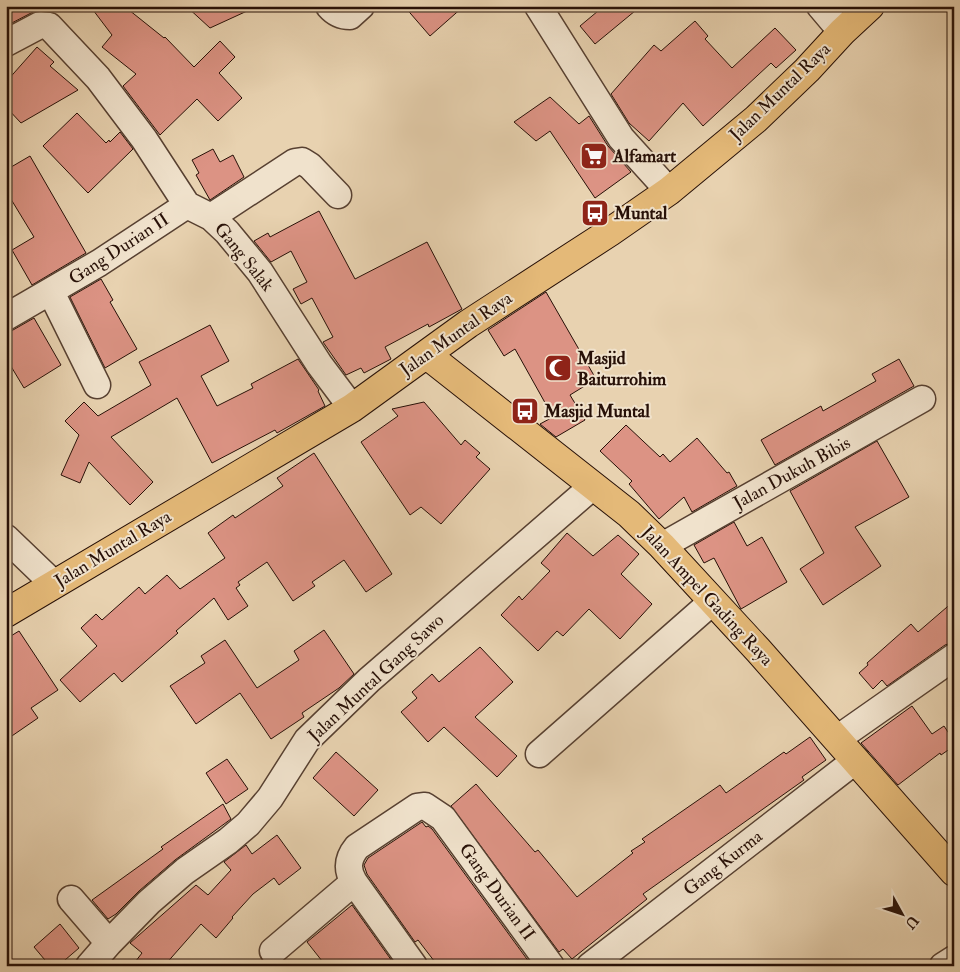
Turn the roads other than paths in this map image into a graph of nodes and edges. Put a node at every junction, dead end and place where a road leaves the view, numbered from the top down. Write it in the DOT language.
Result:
graph roads {
  1 [pos="329,6"];
  2 [pos="362,6"];
  3 [pos="538,6"];
  4 [pos="820,6"];
  5 [pos="870,6"];
  6 [pos="842,32"];
  7 [pos="6,43"];
  8 [pos="668,191"];
  9 [pos="338,196"];
  10 [pos="187,205"];
  11 [pos="211,217"];
  12 [pos="50,292"];
  13 [pos="6,317"];
  14 [pos="427,355"];
  15 [pos="97,385"];
  16 [pos="922,400"];
  17 [pos="352,408"];
  18 [pos="593,486"];
  19 [pos="6,538"];
  20 [pos="662,546"];
  21 [pos="54,584"];
  22 [pos="713,601"];
  23 [pos="6,613"];
  24 [pos="954,657"];
  25 [pos="837,739"];
  26 [pos="539,754"];
  27 [pos="856,760"];
  28 [pos="954,872"];
  29 [pos="354,882"];
  30 [pos="71,899"];
  31 [pos="109,943"];
  32 [pos="273,951"];
  33 [pos="954,959"];
  34 [pos="412,965"];
  35 [pos="89,966"];
  36 [pos="551,966"];
  37 [pos="590,966"];
  38 [pos="943,966"];
  1 -- 2 [label="street"];
  3 -- 8 [label="street"];
  4 -- 6 [label="street"];
  5 -- 6 [label="main road, Jalan Muntal Raya"];
  6 -- 8 [label="main road, Jalan Muntal Raya"];
  7 -- 10 [label="street"];
  8 -- 14 [label="main road, Jalan Muntal Raya"];
  9 -- 11 [label="street"];
  10 -- 11 [label="street, Gang Salak"];
  10 -- 12 [label="street, Gang Durian II"];
  11 -- 17 [label="street, Gang Salak"];
  12 -- 13 [label="street, Gang Durian II"];
  12 -- 15 [label="street, Gang Durian II"];
  14 -- 17 [label="main road, Jalan Muntal Raya"];
  14 -- 18 [label="main road, Jalan Ampel Gading Raya"];
  16 -- 20 [label="street, Jalan Dukuh Bibis"];
  17 -- 21 [label="main road, Jalan Muntal Raya"];
  18 -- 20 [label="main road, Jalan Ampel Gading Raya"];
  18 -- 31 [label="street, Jalan Muntal Gang Sawo"];
  19 -- 21 [label="street"];
  20 -- 22 [label="main road, Jalan Ampel Gading Raya"];
  21 -- 23 [label="main road, Jalan Muntal Raya"];
  22 -- 25 [label="main road, Jalan Ampel Gading Raya"];
  22 -- 26 [label="street"];
  24 -- 25 [label="street"];
  25 -- 27 [label="main road, Jalan Ampel Gading Raya"];
  27 -- 28 [label="main road, Jalan Ampel Gading Raya"];
  27 -- 37 [label="street, Gang Kurma"];
  29 -- 32 [label="street"];
  29 -- 34 [label="street"];
  29 -- 36 [label="street, Gang Durian II"];
  30 -- 31 [label="street"];
  31 -- 35 [label="street, Jalan Muntal Gang Sawo"];
  33 -- 38 [label="street"];
}
